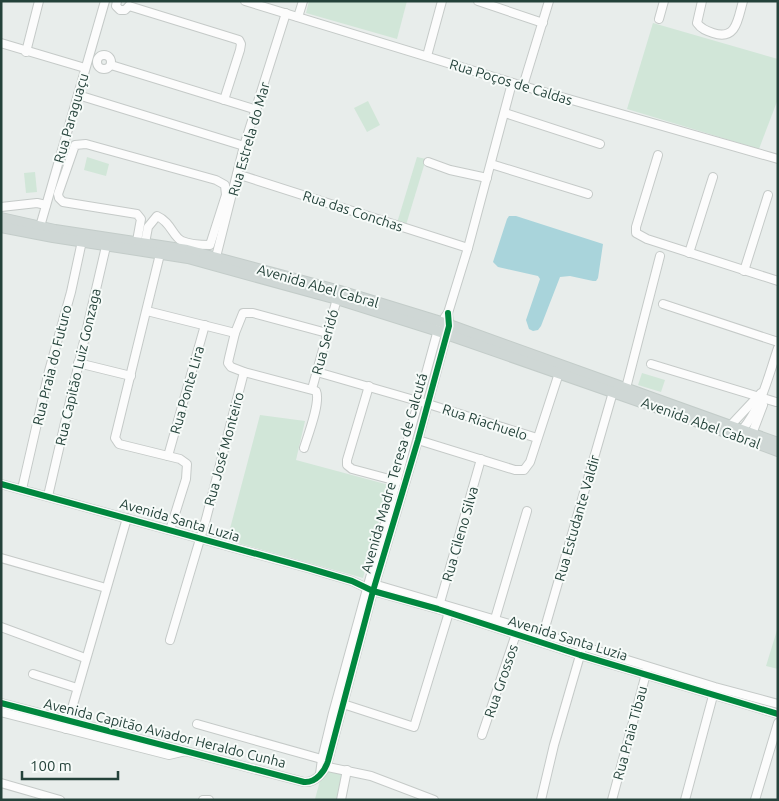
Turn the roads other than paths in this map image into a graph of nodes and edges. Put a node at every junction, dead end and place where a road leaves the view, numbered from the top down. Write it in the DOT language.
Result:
graph roads {
  1 [pos="39,1"];
  2 [pos="105,1"];
  3 [pos="116,1"];
  4 [pos="245,1"];
  5 [pos="303,1"];
  6 [pos="442,1"];
  7 [pos="478,1"];
  8 [pos="549,1"];
  9 [pos="664,1"];
  10 [pos="702,1"];
  11 [pos="743,1"];
  12 [pos="129,4"];
  13 [pos="286,13"];
  14 [pos="298,16"];
  15 [pos="659,19"];
  16 [pos="543,23"];
  17 [pos="1,44"];
  18 [pos="26,52"];
  19 [pos="427,56"];
  20 [pos="110,65"];
  21 [pos="85,68"];
  22 [pos="517,84"];
  23 [pos="78,95"];
  24 [pos="224,100"];
  25 [pos="257,110"];
  26 [pos="507,114"];
  27 [pos="600,144"];
  28 [pos="244,146"];
  29 [pos="658,155"];
  30 [pos="778,159"];
  31 [pos="428,162"];
  32 [pos="492,165"];
  33 [pos="237,174"];
  34 [pos="713,177"];
  35 [pos="486,178"];
  36 [pos="588,194"];
  37 [pos="768,195"];
  38 [pos="46,205"];
  39 [pos="1,207"];
  40 [pos="1,218"];
  41 [pos="1,227"];
  42 [pos="39,231"];
  43 [pos="82,241"];
  44 [pos="107,241"];
  45 [pos="141,242"];
  46 [pos="468,248"];
  47 [pos="162,249"];
  48 [pos="689,253"];
  49 [pos="660,256"];
  50 [pos="215,261"];
  51 [pos="744,271"];
  52 [pos="778,281"];
  53 [pos="338,295"];
  54 [pos="663,304"];
  55 [pos="148,311"];
  56 [pos="205,325"];
  57 [pos="443,329"];
  58 [pos="235,333"];
  59 [pos="327,333"];
  60 [pos="778,342"];
  61 [pos="778,348"];
  62 [pos="78,363"];
  63 [pos="652,364"];
  64 [pos="560,370"];
  65 [pos="244,372"];
  66 [pos="317,372"];
  67 [pos="130,376"];
  68 [pos="369,386"];
  69 [pos="312,389"];
  70 [pos="621,392"];
  71 [pos="762,396"];
  72 [pos="418,401"];
  73 [pos="776,402"];
  74 [pos="428,404"];
  75 [pos="730,426"];
  76 [pos="742,430"];
  77 [pos="752,434"];
  78 [pos="537,438"];
  79 [pos="418,440"];
  80 [pos="778,443"];
  81 [pos="304,448"];
  82 [pos="778,451"];
  83 [pos="168,456"];
  84 [pos="481,459"];
  85 [pos="397,481"];
  86 [pos="1,484"];
  87 [pos="22,489"];
  88 [pos="48,496"];
  89 [pos="528,511"];
  90 [pos="127,518"];
  91 [pos="170,530"];
  92 [pos="199,539"];
  93 [pos="1,558"];
  94 [pos="371,587"];
  95 [pos="106,588"];
  96 [pos="439,606"];
  97 [pos="450,610"];
  98 [pos="499,621"];
  99 [pos="518,626"];
  100 [pos="1,627"];
  101 [pos="499,630"];
  102 [pos="543,634"];
  103 [pos="516,636"];
  104 [pos="170,640"];
  105 [pos="540,643"];
  106 [pos="582,647"];
  107 [pos="580,656"];
  108 [pos="85,658"];
  109 [pos="648,666"];
  110 [pos="33,674"];
  111 [pos="646,674"];
  112 [pos="77,688"];
  113 [pos="714,691"];
  114 [pos="340,703"];
  115 [pos="1,704"];
  116 [pos="778,704"];
  117 [pos="1,712"];
  118 [pos="778,714"];
  119 [pos="778,723"];
  120 [pos="197,724"];
  121 [pos="67,725"];
  122 [pos="482,735"];
  123 [pos="323,765"];
  124 [pos="347,770"];
  125 [pos="1,783"];
  126 [pos="204,799"];
  127 [pos="60,800"];
  128 [pos="209,800"];
  129 [pos="341,800"];
  130 [pos="434,800"];
  131 [pos="541,800"];
  132 [pos="612,800"];
  133 [pos="685,800"];
  134 [pos="756,800"];
  1 -- 18 [label="street"];
  2 -- 21 [label="street, Rua Paraguaçu"];
  3 -- 12 [label="street"];
  4 -- 13 [label="street, Rua Poços de Caldas"];
  5 -- 14 [label="street"];
  6 -- 19 [label="street"];
  7 -- 16 [label="street"];
  8 -- 16 [label="street, Avenida Madre Teresa de Calcutá"];
  9 -- 15 [label="street"];
  10 -- 11 [label="street"];
  12 -- 24 [label="street"];
  13 -- 14 [label="street, Rua Poços de Caldas"];
  13 -- 25 [label="street, Rua Estrela do Mar"];
  14 -- 19 [label="street, Rua Poços de Caldas"];
  16 -- 22 [label="street, Avenida Madre Teresa de Calcutá"];
  17 -- 18 [label="street"];
  18 -- 21 [label="street"];
  19 -- 22 [label="street, Rua Poços de Caldas"];
  20 -- 24 [label="street"];
  21 -- 23 [label="street, Rua Paraguaçu"];
  22 -- 26 [label="street, Avenida Madre Teresa de Calcutá"];
  22 -- 30 [label="street, Rua Poços de Caldas"];
  23 -- 28 [label="street"];
  23 -- 38 [label="street, Rua Paraguaçu"];
  24 -- 25 [label="street"];
  25 -- 28 [label="street, Rua Estrela do Mar"];
  26 -- 27 [label="street"];
  26 -- 32 [label="street, Avenida Madre Teresa de Calcutá"];
  28 -- 33 [label="street, Rua Estrela do Mar"];
  29 -- 48 [label="street"];
  31 -- 35 [label="street"];
  32 -- 35 [label="street, Avenida Madre Teresa de Calcutá"];
  32 -- 36 [label="street"];
  33 -- 46 [label="street, Rua das Conchas"];
  33 -- 50 [label="street, Rua Estrela do Mar"];
  34 -- 48 [label="street"];
  35 -- 46 [label="street, Avenida Madre Teresa de Calcutá"];
  37 -- 51 [label="street"];
  38 -- 39 [label="street"];
  38 -- 42 [label="street, Rua Paraguaçu"];
  40 -- 42 [label="main road, Avenida Abel Cabral"];
  41 -- 42 [label="main road, Avenida Abel Cabral"];
  42 -- 43 [label="main road, Avenida Abel Cabral"];
  42 -- 44 [label="main road, Avenida Abel Cabral"];
  43 -- 44 [label="main road, Avenida Abel Cabral"];
  43 -- 87 [label="street, Rua Praia do Futuro"];
  44 -- 45 [label="main road, Avenida Abel Cabral"];
  44 -- 47 [label="main road, Avenida Abel Cabral"];
  44 -- 62 [label="street, Rua Capitão Luiz Gonzaga"];
  45 -- 45 [label="street"];
  45 -- 47 [label="main road, Avenida Abel Cabral"];
  46 -- 57 [label="street, Avenida Madre Teresa de Calcutá"];
  47 -- 50 [label="main road, Avenida Abel Cabral"];
  47 -- 55 [label="street"];
  48 -- 51 [label="street"];
  49 -- 70 [label="street, Avenida Abel Cabral"];
  50 -- 53 [label="main road, Avenida Abel Cabral"];
  51 -- 52 [label="street"];
  53 -- 57 [label="main road, Avenida Abel Cabral"];
  53 -- 59 [label="street, Rua Seridó"];
  54 -- 60 [label="street"];
  55 -- 56 [label="street"];
  55 -- 67 [label="street"];
  56 -- 58 [label="street"];
  56 -- 83 [label="street, Rua Ponte Lira"];
  57 -- 64 [label="main road, Avenida Abel Cabral"];
  57 -- 72 [label="street, Avenida Madre Teresa de Calcutá"];
  57 -- 74 [label="street, Avenida Madre Teresa de Calcutá"];
  58 -- 59 [label="street"];
  58 -- 65 [label="street"];
  59 -- 66 [label="street, Rua Seridó"];
  61 -- 71 [label="street"];
  62 -- 67 [label="street"];
  62 -- 88 [label="street, Rua Capitão Luiz Gonzaga"];
  63 -- 71 [label="street"];
  64 -- 70 [label="main road, Avenida Abel Cabral"];
  64 -- 78 [label="street"];
  65 -- 69 [label="street"];
  65 -- 92 [label="street, Rua José Monteiro"];
  66 -- 68 [label="street, Rua Riachuelo"];
  66 -- 69 [label="street, Rua Seridó"];
  67 -- 83 [label="street"];
  68 -- 72 [label="street, Rua Riachuelo"];
  68 -- 85 [label="street"];
  69 -- 81 [label="street, Rua Seridó"];
  70 -- 75 [label="main road, Avenida Abel Cabral"];
  70 -- 82 [label="main road, Avenida Abel Cabral"];
  70 -- 102 [label="street, Rua Estudante Valdir"];
  71 -- 73 [label="street"];
  71 -- 75 [label="street"];
  71 -- 76 [label="street"];
  71 -- 77 [label="street"];
  72 -- 74 [label="street, Rua Riachuelo"];
  72 -- 85 [label="street, Avenida Madre Teresa de Calcutá"];
  74 -- 78 [label="street, Rua Riachuelo"];
  74 -- 79 [label="street, Avenida Madre Teresa de Calcutá"];
  75 -- 76 [label="main road, Avenida Abel Cabral"];
  76 -- 77 [label="main road, Avenida Abel Cabral"];
  77 -- 80 [label="main road, Avenida Abel Cabral"];
  78 -- 84 [label="street"];
  79 -- 84 [label="street"];
  79 -- 94 [label="street, Avenida Madre Teresa de Calcutá"];
  83 -- 91 [label="street"];
  84 -- 96 [label="street, Rua Cileno Silva"];
  85 -- 94 [label="street, Avenida Madre Teresa de Calcutá"];
  86 -- 87 [label="street, Avenida Santa Luzia"];
  87 -- 88 [label="street, Avenida Santa Luzia"];
  88 -- 90 [label="street, Avenida Santa Luzia"];
  89 -- 98 [label="street"];
  90 -- 91 [label="street, Avenida Santa Luzia"];
  90 -- 95 [label="street"];
  91 -- 92 [label="street, Avenida Santa Luzia"];
  92 -- 94 [label="street, Avenida Santa Luzia"];
  92 -- 104 [label="street, Rua José Monteiro"];
  93 -- 95 [label="street"];
  94 -- 96 [label="street, Avenida Santa Luzia"];
  94 -- 114 [label="street, Avenida Madre Teresa de Calcutá"];
  95 -- 108 [label="street"];
  96 -- 97 [label="street, Avenida Santa Luzia"];
  97 -- 98 [label="street, Avenida Santa Luzia"];
  97 -- 101 [label="street, Avenida Santa Luzia"];
  97 -- 114 [label="street"];
  98 -- 99 [label="street, Avenida Santa Luzia"];
  98 -- 101 [label="street"];
  99 -- 102 [label="street, Avenida Santa Luzia"];
  99 -- 103 [label="street, Rua Grossos"];
  100 -- 108 [label="street"];
  101 -- 103 [label="street, Avenida Santa Luzia"];
  102 -- 105 [label="street, Rua Estudante Valdir"];
  102 -- 106 [label="street, Avenida Santa Luzia"];
  103 -- 105 [label="street, Avenida Santa Luzia"];
  103 -- 122 [label="street, Rua Grossos"];
  105 -- 107 [label="street, Avenida Santa Luzia"];
  106 -- 107 [label="street"];
  106 -- 109 [label="street, Avenida Santa Luzia"];
  107 -- 111 [label="street, Avenida Santa Luzia"];
  107 -- 131 [label="street"];
  108 -- 112 [label="street"];
  109 -- 111 [label="street, Rua Praia Tibau"];
  109 -- 113 [label="street, Avenida Santa Luzia"];
  110 -- 112 [label="street"];
  111 -- 113 [label="street, Avenida Santa Luzia"];
  111 -- 132 [label="street, Rua Praia Tibau"];
  112 -- 121 [label="street"];
  113 -- 116 [label="street, Avenida Santa Luzia"];
  113 -- 118 [label="street, Avenida Santa Luzia"];
  113 -- 133 [label="street"];
  114 -- 123 [label="street, Avenida Madre Teresa de Calcutá"];
  115 -- 121 [label="street, Avenida Capitão Aviador Heraldo Cunha"];
  117 -- 121 [label="street, Avenida Capitão Aviador Heraldo Cunha"];
  119 -- 134 [label="street"];
  120 -- 123 [label="street"];
  121 -- 123 [label="street, Avenida Capitão Aviador Heraldo Cunha"];
  123 -- 124 [label="street"];
  124 -- 129 [label="street"];
  124 -- 130 [label="street"];
  125 -- 127 [label="street"];
  126 -- 128 [label="street"];
}
